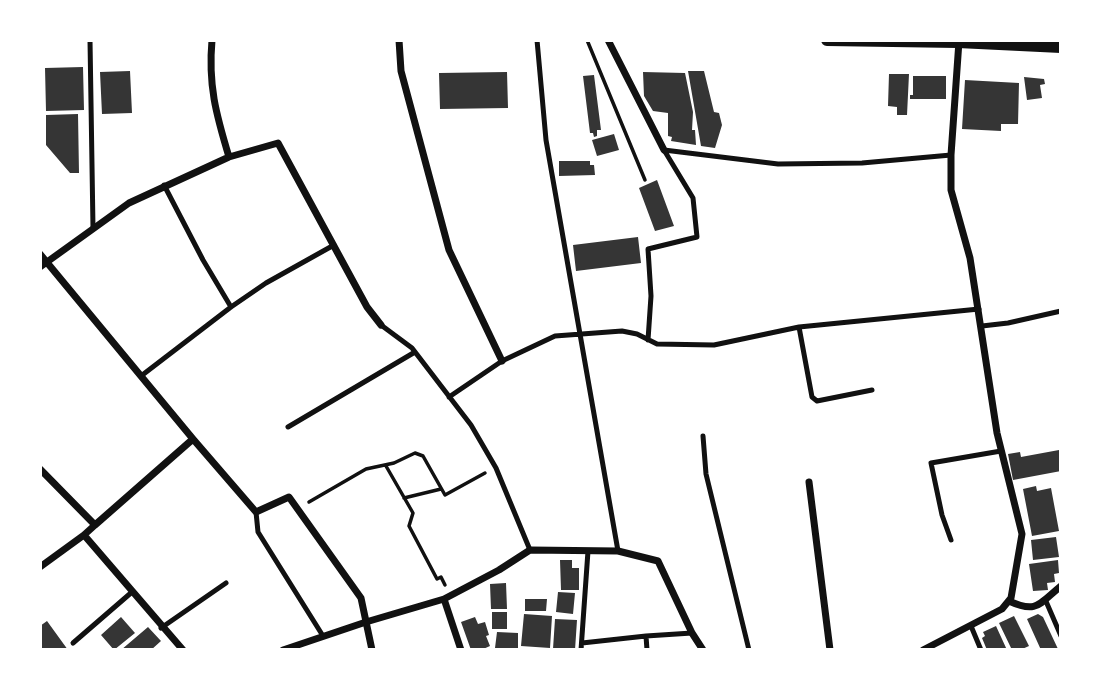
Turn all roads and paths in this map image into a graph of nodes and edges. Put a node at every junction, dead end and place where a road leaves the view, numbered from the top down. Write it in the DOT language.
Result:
graph roads {
  1 [pos="90,40"];
  2 [pos="212,40"];
  3 [pos="399,40"];
  4 [pos="537,40"];
  5 [pos="587,40"];
  6 [pos="608,40"];
  7 [pos="827,40"];
  8 [pos="959,41"];
  9 [pos="1061,47"];
  10 [pos="664,150"];
  11 [pos="951,155"];
  12 [pos="229,157"];
  13 [pos="645,180"];
  14 [pos="164,185"];
  15 [pos="93,228"];
  16 [pos="334,245"];
  17 [pos="40,254"];
  18 [pos="43,264"];
  19 [pos="231,307"];
  20 [pos="979,309"];
  21 [pos="1061,311"];
  22 [pos="381,325"];
  23 [pos="982,326"];
  24 [pos="799,327"];
  25 [pos="579,332"];
  26 [pos="648,340"];
  27 [pos="415,352"];
  28 [pos="502,361"];
  29 [pos="141,376"];
  30 [pos="872,390"];
  31 [pos="449,397"];
  32 [pos="288,427"];
  33 [pos="703,436"];
  34 [pos="193,439"];
  35 [pos="1001,450"];
  36 [pos="386,465"];
  37 [pos="40,468"];
  38 [pos="496,468"];
  39 [pos="809,482"];
  40 [pos="441,489"];
  41 [pos="404,498"];
  42 [pos="298,510"];
  43 [pos="256,512"];
  44 [pos="95,525"];
  45 [pos="84,536"];
  46 [pos="951,540"];
  47 [pos="530,550"];
  48 [pos="588,551"];
  49 [pos="618,551"];
  50 [pos="40,567"];
  51 [pos="226,583"];
  52 [pos="1061,586"];
  53 [pos="446,588"];
  54 [pos="132,592"];
  55 [pos="444,599"];
  56 [pos="1045,599"];
  57 [pos="1009,601"];
  58 [pos="366,622"];
  59 [pos="971,626"];
  60 [pos="161,628"];
  61 [pos="692,633"];
  62 [pos="323,636"];
  63 [pos="646,636"];
  64 [pos="1061,636"];
  65 [pos="74,643"];
  66 [pos="582,646"];
  67 [pos="701,649"];
  68 [pos="183,650"];
  69 [pos="283,650"];
  70 [pos="372,650"];
  71 [pos="461,650"];
  72 [pos="647,650"];
  73 [pos="749,650"];
  74 [pos="830,650"];
  75 [pos="923,650"];
  76 [pos="981,650"];
  1 -- 15 [label="lane"];
  2 -- 12 [label="street"];
  3 -- 28 [label="street"];
  4 -- 25 [label="lane"];
  5 -- 13 [label="path"];
  6 -- 10 [label="street"];
  7 -- 8 [label="street"];
  8 -- 9 [label="street"];
  8 -- 11 [label="street"];
  10 -- 11 [label="lane"];
  10 -- 26 [label="lane"];
  11 -- 20 [label="street"];
  12 -- 14 [label="street"];
  12 -- 16 [label="street"];
  14 -- 15 [label="street"];
  14 -- 19 [label="lane"];
  15 -- 18 [label="street"];
  16 -- 19 [label="lane"];
  16 -- 22 [label="street"];
  17 -- 18 [label="street"];
  18 -- 29 [label="street"];
  19 -- 29 [label="lane"];
  20 -- 23 [label="street"];
  20 -- 24 [label="lane"];
  21 -- 23 [label="lane"];
  22 -- 27 [label="lane"];
  23 -- 35 [label="street"];
  24 -- 26 [label="lane"];
  24 -- 30 [label="lane"];
  25 -- 26 [label="lane"];
  25 -- 28 [label="lane"];
  25 -- 49 [label="lane"];
  27 -- 31 [label="lane"];
  27 -- 32 [label="lane"];
  28 -- 31 [label="lane"];
  29 -- 34 [label="street"];
  31 -- 38 [label="lane"];
  33 -- 73 [label="lane"];
  34 -- 43 [label="street"];
  34 -- 44 [label="street"];
  35 -- 46 [label="lane"];
  35 -- 57 [label="street"];
  36 -- 40 [label="path"];
  36 -- 41 [label="path"];
  36 -- 42 [label="path"];
  37 -- 44 [label="street"];
  38 -- 40 [label="path"];
  38 -- 47 [label="lane"];
  39 -- 74 [label="street"];
  40 -- 41 [label="path"];
  41 -- 53 [label="path"];
  42 -- 43 [label="street"];
  42 -- 58 [label="street"];
  43 -- 62 [label="lane"];
  44 -- 45 [label="street"];
  45 -- 50 [label="street"];
  45 -- 54 [label="street"];
  47 -- 48 [label="street"];
  47 -- 55 [label="street"];
  48 -- 49 [label="street"];
  48 -- 66 [label="lane"];
  49 -- 61 [label="street"];
  51 -- 60 [label="lane"];
  52 -- 56 [label="street"];
  54 -- 60 [label="street"];
  54 -- 65 [label="lane"];
  55 -- 58 [label="street"];
  55 -- 71 [label="street"];
  56 -- 57 [label="street"];
  56 -- 64 [label="lane"];
  57 -- 59 [label="street"];
  58 -- 62 [label="street"];
  58 -- 70 [label="street"];
  59 -- 75 [label="street"];
  59 -- 76 [label="lane"];
  60 -- 68 [label="street"];
  61 -- 63 [label="lane"];
  61 -- 67 [label="street"];
  62 -- 69 [label="street"];
  63 -- 66 [label="lane"];
  63 -- 72 [label="lane"];
}
